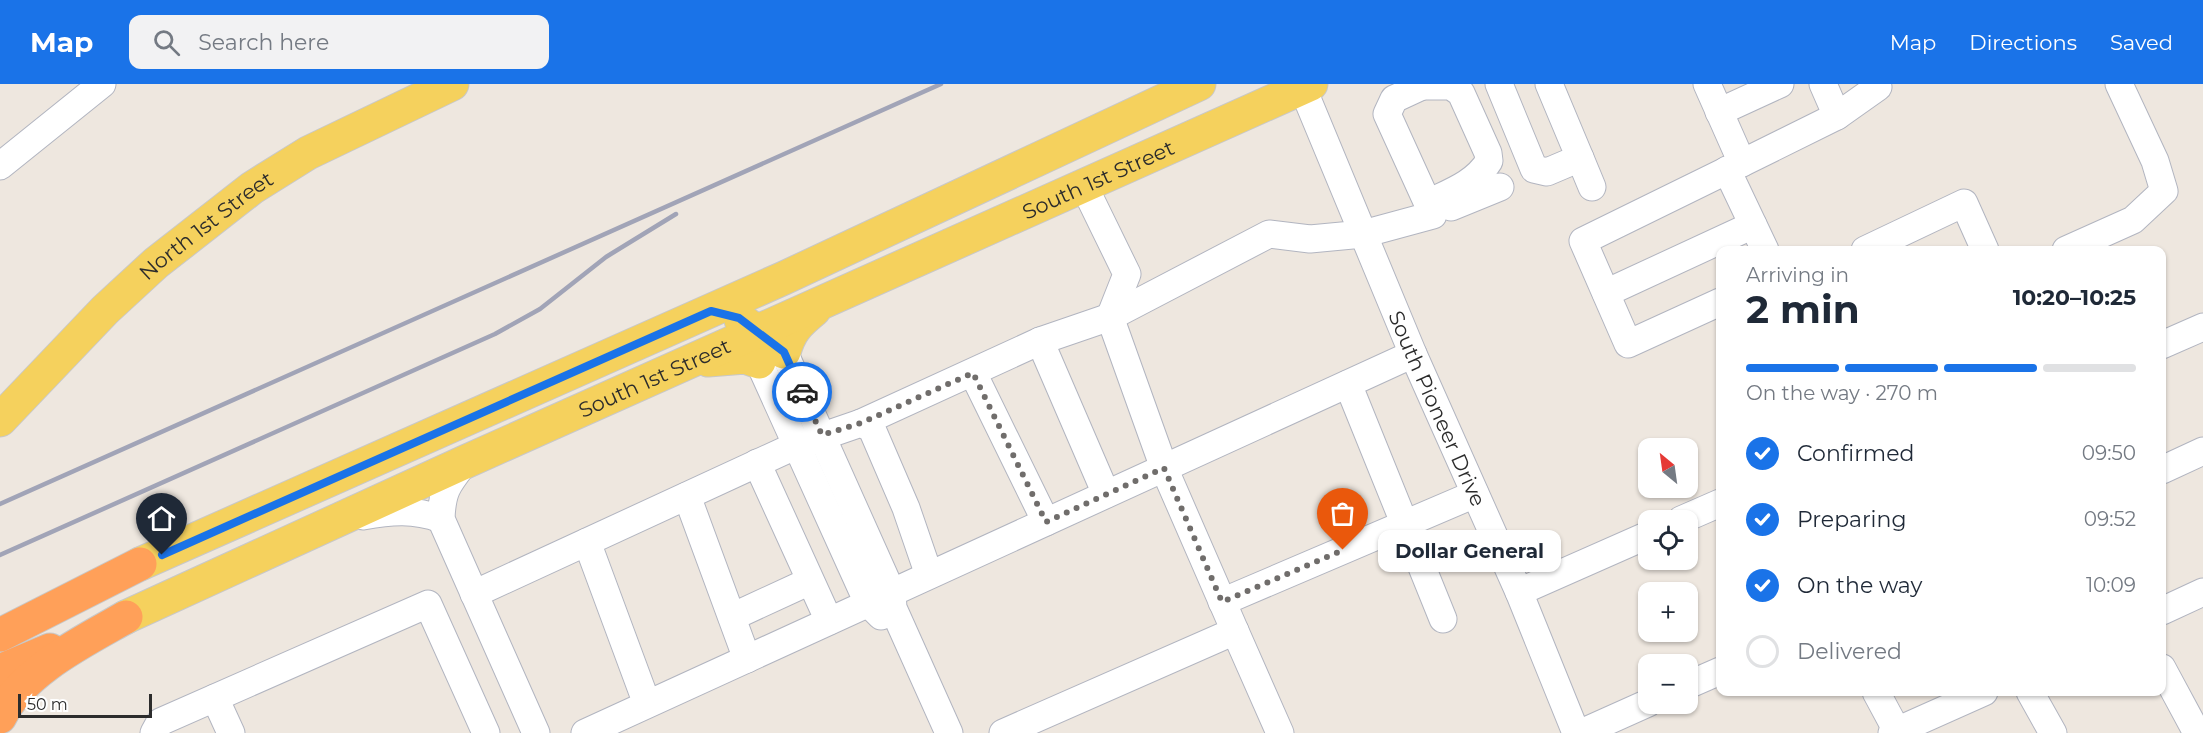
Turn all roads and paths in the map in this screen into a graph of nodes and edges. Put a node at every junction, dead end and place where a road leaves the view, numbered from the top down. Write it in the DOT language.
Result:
graph roads {
  1 [pos="102,84"];
  2 [pos="1199,84"];
  3 [pos="1499,84"];
  4 [pos="1549,84"];
  5 [pos="1707,84"];
  6 [pos="1780,84"];
  7 [pos="1823,84"];
  8 [pos="1877,84"];
  9 [pos="2119,84"];
  10 [pos="1305,85"];
  11 [pos="1422,85"];
  12 [pos="440,86"];
  13 [pos="1719,112"];
  14 [pos="1837,116"];
  15 [pos="1580,158"];
  16 [pos="0,166"];
  17 [pos="1735,166"];
  18 [pos="1084,186"];
  19 [pos="1500,187"];
  20 [pos="1592,187"];
  21 [pos="1431,209"];
  22 [pos="1753,225"];
  23 [pos="1364,234"];
  24 [pos="1763,246"];
  25 [pos="1873,246"];
  26 [pos="1980,246"];
  27 [pos="2075,246"];
  28 [pos="784,278"];
  29 [pos="1606,293"];
  30 [pos="1716,304"];
  31 [pos="711,311"];
  32 [pos="1110,317"];
  33 [pos="2203,327"];
  34 [pos="762,341"];
  35 [pos="1040,341"];
  36 [pos="2166,343"];
  37 [pos="1413,354"];
  38 [pos="973,373"];
  39 [pos="1348,384"];
  40 [pos="0,420"];
  41 [pos="861,423"];
  42 [pos="822,435"];
  43 [pos="797,445"];
  44 [pos="2203,451"];
  45 [pos="465,462"];
  46 [pos="757,463"];
  47 [pos="1164,468"];
  48 [pos="2166,468"];
  49 [pos="1106,494"];
  50 [pos="1475,494"];
  51 [pos="687,496"];
  52 [pos="1716,505"];
  53 [pos="1698,513"];
  54 [pos="441,519"];
  55 [pos="334,522"];
  56 [pos="1046,522"];
  57 [pos="1403,524"];
  58 [pos="1638,539"];
  59 [pos="587,542"];
  60 [pos="141,564"];
  61 [pos="929,575"];
  62 [pos="810,581"];
  63 [pos="1519,592"];
  64 [pos="2203,592"];
  65 [pos="474,594"];
  66 [pos="880,598"];
  67 [pos="1222,602"];
  68 [pos="2166,609"];
  69 [pos="126,617"];
  70 [pos="732,617"];
  71 [pos="1443,619"];
  72 [pos="829,621"];
  73 [pos="0,622"];
  74 [pos="1235,631"];
  75 [pos="0,635"];
  76 [pos="747,658"];
  77 [pos="0,671"];
  78 [pos="1716,673"];
  79 [pos="2166,675"];
  80 [pos="1698,681"];
  81 [pos="1878,696"];
  82 [pos="1975,696"];
  83 [pos="2032,696"];
  84 [pos="215,698"];
  85 [pos="647,704"];
  86 [pos="1638,707"];
  87 [pos="0,717"];
  88 [pos="1896,732"];
  89 [pos="154,733"];
  90 [pos="231,733"];
  91 [pos="486,733"];
  92 [pos="536,733"];
  93 [pos="585,733"];
  94 [pos="932,733"];
  95 [pos="949,733"];
  96 [pos="1003,733"];
  97 [pos="1280,733"];
  98 [pos="1578,733"];
  99 [pos="2053,733"];
  100 [pos="2197,733"];
  1 -- 16 [label="street"];
  2 -- 28 [label="main road, South 1st Street"];
  3 -- 15 [label="street"];
  4 -- 15 [label="street"];
  5 -- 13 [label="street"];
  6 -- 13 [label="street"];
  7 -- 14 [label="street"];
  8 -- 14 [label="street"];
  9 -- 27 [label="street"];
  10 -- 18 [label="main road, South 1st Street"];
  10 -- 23 [label="street, South Pioneer Drive"];
  11 -- 21 [label="street"];
  11 -- 21 [label="street"];
  12 -- 40 [label="main road, North 1st Street"];
  13 -- 17 [label="street"];
  14 -- 17 [label="street"];
  15 -- 20 [label="street"];
  17 -- 22 [label="street"];
  17 -- 29 [label="street"];
  18 -- 32 [label="street"];
  18 -- 34 [label="main road, South 1st Street"];
  19 -- 21 [label="street"];
  21 -- 23 [label="street"];
  22 -- 24 [label="street"];
  22 -- 29 [label="street"];
  23 -- 32 [label="street"];
  23 -- 37 [label="street, South Pioneer Drive"];
  25 -- 26 [label="street"];
  28 -- 31 [label="main road, South 1st Street"];
  28 -- 34 [label="main road"];
  29 -- 30 [label="street"];
  31 -- 34 [label="main road"];
  31 -- 60 [label="main road, South 1st Street"];
  32 -- 35 [label="street"];
  32 -- 47 [label="street"];
  33 -- 36 [label="street"];
  34 -- 42 [label="street"];
  34 -- 43 [label="street"];
  34 -- 45 [label="main road, South 1st Street"];
  35 -- 38 [label="street"];
  35 -- 49 [label="street"];
  37 -- 39 [label="street"];
  37 -- 50 [label="street, South Pioneer Drive"];
  38 -- 41 [label="street"];
  38 -- 56 [label="street"];
  39 -- 47 [label="street"];
  39 -- 57 [label="street"];
  41 -- 42 [label="street"];
  41 -- 61 [label="street"];
  42 -- 43 [label="street"];
  42 -- 66 [label="street"];
  43 -- 46 [label="street"];
  43 -- 66 [label="street"];
  44 -- 48 [label="street"];
  45 -- 54 [label="street"];
  45 -- 55 [label="main road, South 1st Street"];
  46 -- 51 [label="street"];
  46 -- 62 [label="street"];
  47 -- 49 [label="street"];
  47 -- 67 [label="street"];
  49 -- 56 [label="street"];
  50 -- 57 [label="street"];
  50 -- 63 [label="street, South Pioneer Drive"];
  51 -- 59 [label="street"];
  51 -- 70 [label="street"];
  52 -- 53 [label="street"];
  54 -- 55 [label="street"];
  54 -- 65 [label="street"];
  55 -- 69 [label="main road, South 1st Street"];
  56 -- 61 [label="street"];
  57 -- 67 [label="street"];
  57 -- 71 [label="street"];
  58 -- 63 [label="street"];
  59 -- 65 [label="street"];
  59 -- 85 [label="street"];
  60 -- 73 [label="highway, South 1st Street"];
  60 -- 75 [label="highway"];
  61 -- 66 [label="street"];
  62 -- 70 [label="street"];
  62 -- 72 [label="street"];
  63 -- 98 [label="street, South Pioneer Drive"];
  64 -- 68 [label="street"];
  65 -- 92 [label="street"];
  66 -- 72 [label="street"];
  66 -- 94 [label="street"];
  66 -- 95 [label="street"];
  67 -- 74 [label="street"];
  69 -- 77 [label="highway, South 1st Street"];
  69 -- 87 [label="highway"];
  70 -- 76 [label="street"];
  72 -- 76 [label="street"];
  74 -- 96 [label="street"];
  74 -- 97 [label="street"];
  76 -- 85 [label="street"];
  78 -- 80 [label="street"];
  79 -- 100 [label="street"];
  81 -- 88 [label="street"];
  82 -- 88 [label="street"];
  83 -- 99 [label="street"];
  84 -- 89 [label="street"];
  84 -- 90 [label="street"];
  84 -- 91 [label="street"];
  85 -- 93 [label="street"];
  86 -- 98 [label="street"];
}
